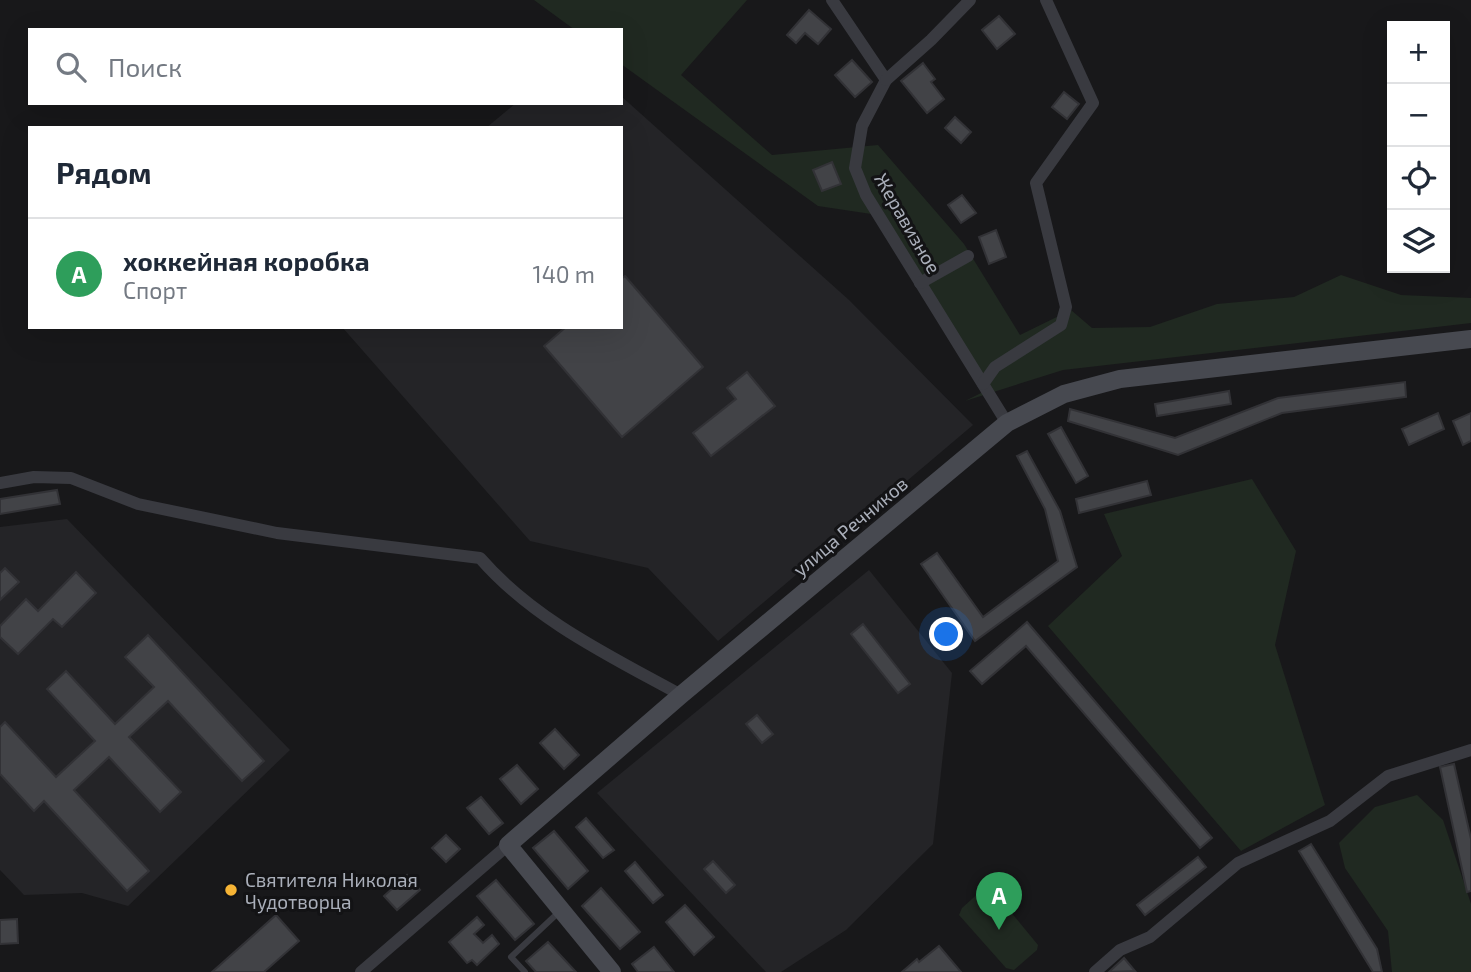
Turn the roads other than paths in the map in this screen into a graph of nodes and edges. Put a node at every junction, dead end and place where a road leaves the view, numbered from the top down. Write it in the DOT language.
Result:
graph roads {
  1 [pos="832,0"];
  2 [pos="970,0"];
  3 [pos="1046,0"];
  4 [pos="886,80"];
  5 [pos="968,257"];
  6 [pos="920,283"];
  7 [pos="1471,339"];
  8 [pos="982,384"];
  9 [pos="1007,423"];
  10 [pos="0,483"];
  11 [pos="681,695"];
  12 [pos="1471,750"];
  13 [pos="508,845"];
  14 [pos="561,909"];
  15 [pos="361,972"];
  16 [pos="525,972"];
  17 [pos="612,972"];
  18 [pos="1095,972"];
  1 -- 4 [label="street"];
  2 -- 4 [label="street"];
  3 -- 8 [label="street"];
  4 -- 6 [label="street, Жеравизное"];
  5 -- 6 [label="street"];
  6 -- 8 [label="street, Жеравизное"];
  7 -- 9 [label="street, улица Речников"];
  8 -- 9 [label="street, Жеравизное"];
  9 -- 11 [label="street, улица Речников"];
  10 -- 11 [label="street"];
  11 -- 13 [label="street, улица Речников"];
  12 -- 18 [label="street"];
  13 -- 14 [label="street"];
  13 -- 15 [label="street, улица Речников"];
  14 -- 16 [label="lane"];
  14 -- 17 [label="street"];
}
